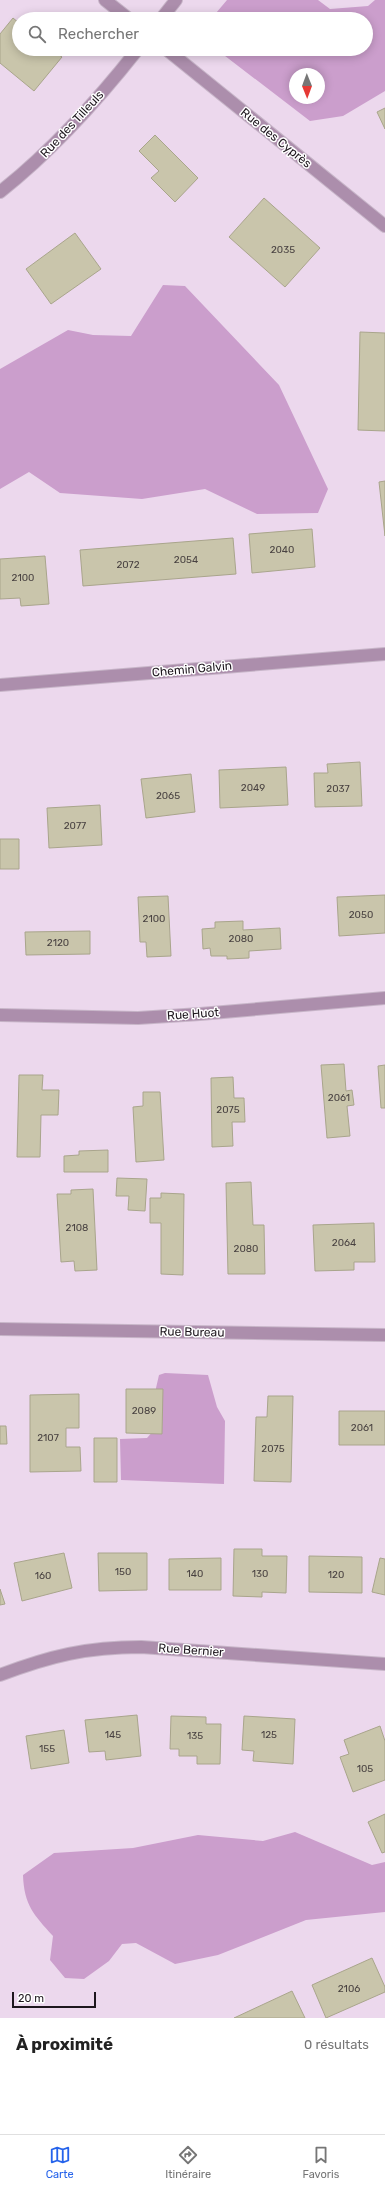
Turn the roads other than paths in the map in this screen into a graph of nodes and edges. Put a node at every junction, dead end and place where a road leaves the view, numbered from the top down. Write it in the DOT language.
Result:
graph roads {
  1 [pos="104,0"];
  2 [pos="176,0"];
  3 [pos="120,12"];
  4 [pos="167,12"];
  5 [pos="132,56"];
  6 [pos="175,56"];
  7 [pos="0,192"];
  8 [pos="385,226"];
  9 [pos="385,654"];
  10 [pos="0,685"];
  11 [pos="385,998"];
  12 [pos="0,1016"];
  13 [pos="0,1329"];
  14 [pos="385,1335"];
  15 [pos="385,1664"];
  16 [pos="0,1675"];
  1 -- 3 [label="street"];
  2 -- 4 [label="street"];
  5 -- 7 [label="street, Rue des Tilleuls"];
  6 -- 8 [label="street, Rue des Cyprès"];
  9 -- 10 [label="street, Chemin Galvin"];
  11 -- 12 [label="street, Rue Huot"];
  13 -- 14 [label="street, Rue Bureau"];
  15 -- 16 [label="street, Rue Bernier"];
}
